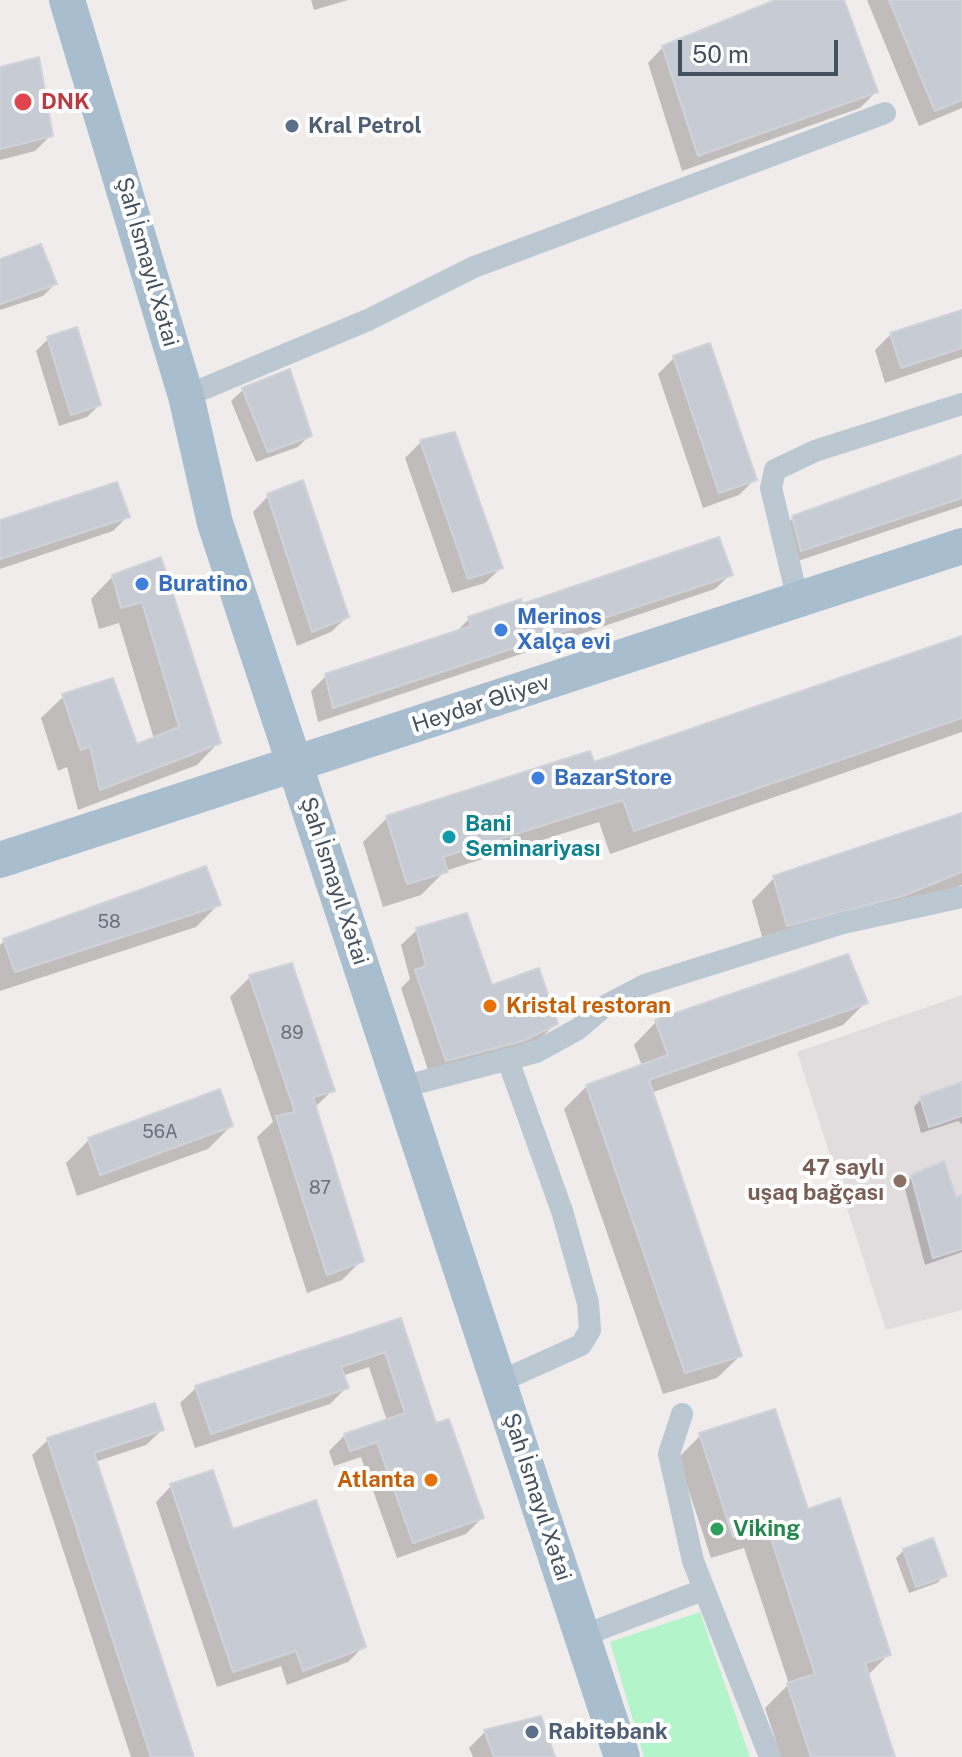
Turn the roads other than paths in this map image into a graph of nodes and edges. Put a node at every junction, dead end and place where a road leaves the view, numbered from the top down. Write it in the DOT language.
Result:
graph roads {
  1 [pos="67,0"];
  2 [pos="885,113"];
  3 [pos="186,396"];
  4 [pos="962,404"];
  5 [pos="962,546"];
  6 [pos="798,600"];
  7 [pos="296,765"];
  8 [pos="0,860"];
  9 [pos="962,897"];
  10 [pos="508,1060"];
  11 [pos="402,1087"];
  12 [pos="499,1382"];
  13 [pos="682,1414"];
  14 [pos="703,1590"];
  15 [pos="582,1636"];
  16 [pos="622,1757"];
  17 [pos="770,1757"];
  1 -- 3 [label="main road, Şah İsmayıl Xətai"];
  2 -- 3 [label="street"];
  3 -- 7 [label="main road, Şah İsmayıl Xətai"];
  4 -- 6 [label="street"];
  5 -- 6 [label="main road, Heydər Əliyev"];
  6 -- 7 [label="main road, Heydər Əliyev"];
  7 -- 8 [label="main road, Heydər Əliyev"];
  7 -- 11 [label="main road, Şah İsmayıl Xətai"];
  9 -- 10 [label="street"];
  10 -- 11 [label="street"];
  10 -- 12 [label="street"];
  11 -- 12 [label="main road, Şah İsmayıl Xətai"];
  12 -- 15 [label="main road, Şah İsmayıl Xətai"];
  13 -- 14 [label="street"];
  14 -- 15 [label="street"];
  14 -- 17 [label="street"];
  15 -- 16 [label="main road, Şah İsmayıl Xətai"];
}
